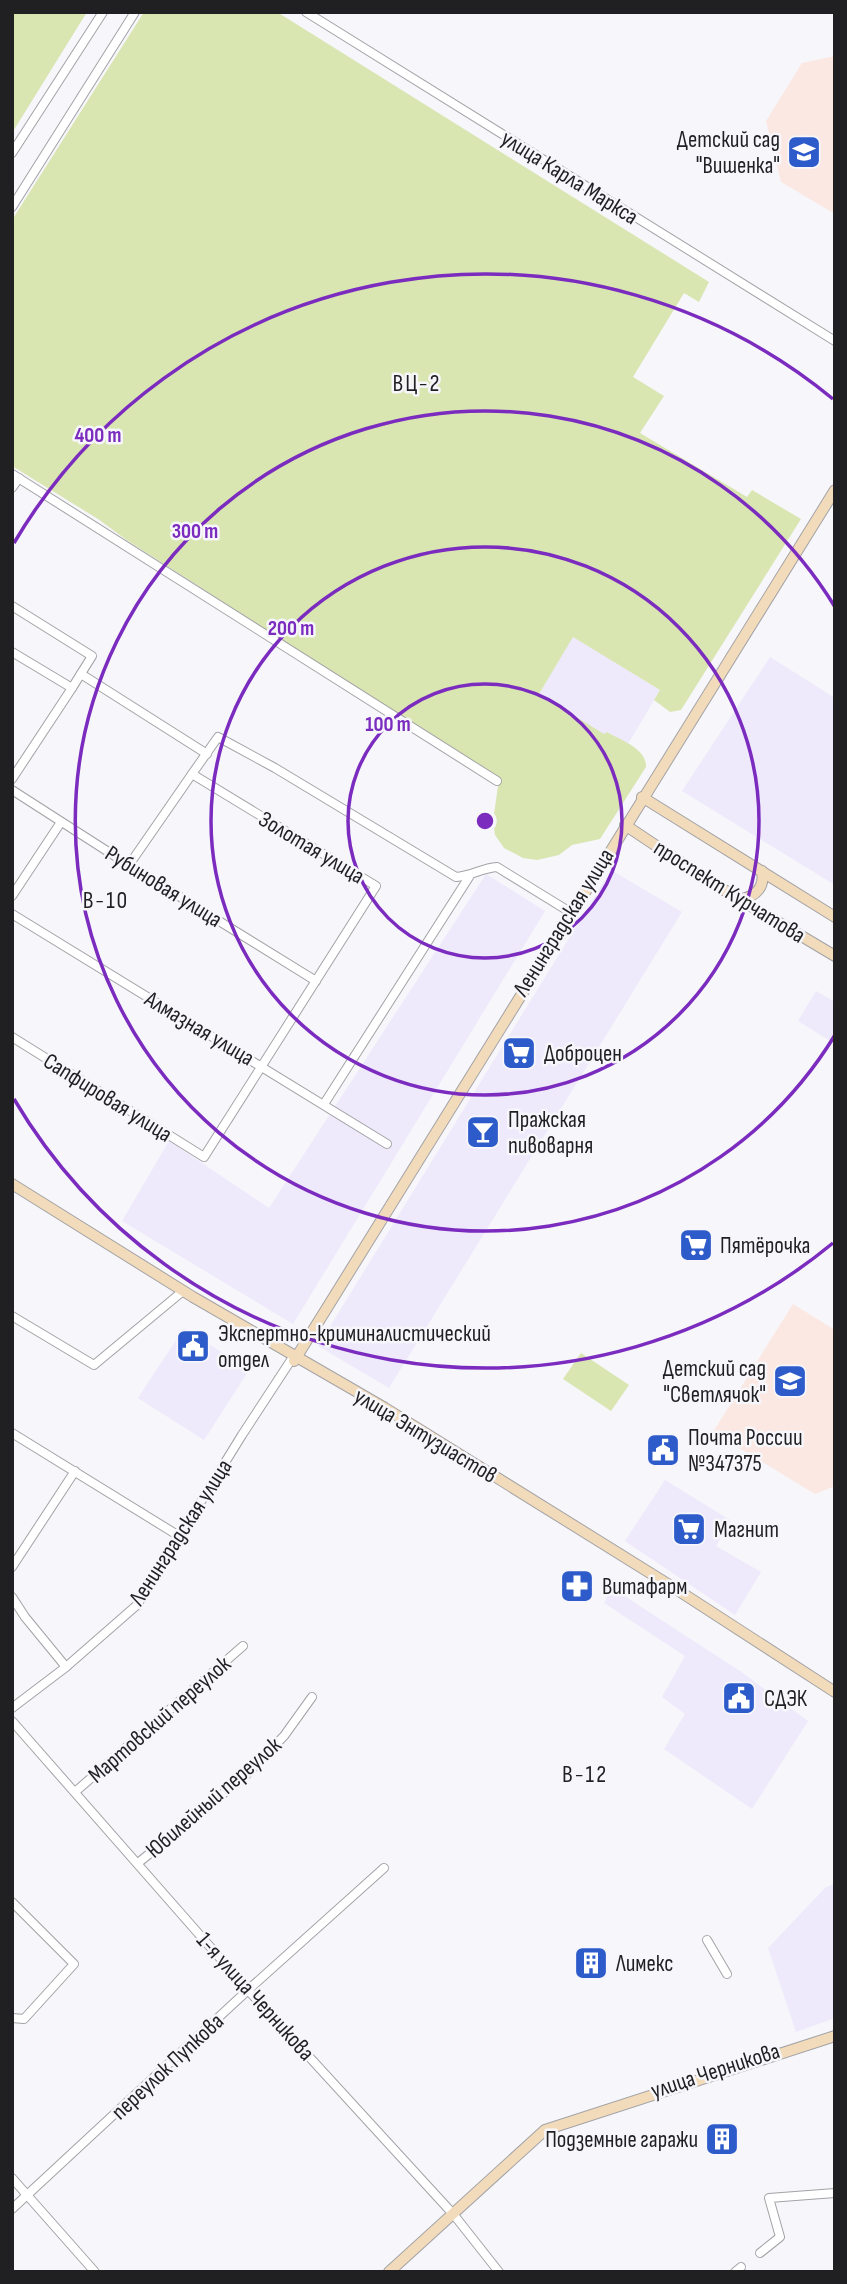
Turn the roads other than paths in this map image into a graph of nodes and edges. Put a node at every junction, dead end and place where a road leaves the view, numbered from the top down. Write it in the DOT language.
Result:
graph roads {
  1 [pos="103,12"];
  2 [pos="135,12"];
  3 [pos="306,12"];
  4 [pos="12,153"];
  5 [pos="12,207"];
  6 [pos="835,341"];
  7 [pos="15,476"];
  8 [pos="12,488"];
  9 [pos="835,489"];
  10 [pos="12,606"];
  11 [pos="12,652"];
  12 [pos="81,674"];
  13 [pos="72,688"];
  14 [pos="207,754"];
  15 [pos="192,774"];
  16 [pos="12,779"];
  17 [pos="497,782"];
  18 [pos="12,790"];
  19 [pos="643,798"];
  20 [pos="61,822"];
  21 [pos="626,825"];
  22 [pos="129,865"];
  23 [pos="762,871"];
  24 [pos="469,877"];
  25 [pos="12,896"];
  26 [pos="742,899"];
  27 [pos="570,912"];
  28 [pos="12,914"];
  29 [pos="835,917"];
  30 [pos="835,956"];
  31 [pos="316,981"];
  32 [pos="12,1037"];
  33 [pos="261,1065"];
  34 [pos="324,1104"];
  35 [pos="387,1144"];
  36 [pos="12,1184"];
  37 [pos="183,1291"];
  38 [pos="12,1315"];
  39 [pos="294,1359"];
  40 [pos="12,1433"];
  41 [pos="75,1471"];
  42 [pos="179,1536"];
  43 [pos="12,1566"];
  44 [pos="12,1597"];
  45 [pos="243,1646"];
  46 [pos="66,1667"];
  47 [pos="835,1692"];
  48 [pos="312,1697"];
  49 [pos="835,1699"];
  50 [pos="12,1708"];
  51 [pos="12,1721"];
  52 [pos="75,1792"];
  53 [pos="138,1863"];
  54 [pos="384,1868"];
  55 [pos="12,1902"];
  56 [pos="707,1940"];
  57 [pos="727,1974"];
  58 [pos="248,1990"];
  59 [pos="12,2018"];
  60 [pos="835,2034"];
  61 [pos="12,2178"];
  62 [pos="835,2193"];
  63 [pos="28,2195"];
  64 [pos="12,2209"];
  65 [pos="454,2215"];
  66 [pos="760,2253"];
  67 [pos="95,2272"];
  68 [pos="389,2272"];
  69 [pos="499,2272"];
  1 -- 4 [label="street"];
  2 -- 5 [label="street"];
  3 -- 6 [label="street, улица Карла Маркса"];
  7 -- 8 [label="street"];
  7 -- 17 [label="street"];
  9 -- 19 [label="street, Ленинградская улица"];
  10 -- 12 [label="street"];
  11 -- 13 [label="street"];
  12 -- 13 [label="street"];
  12 -- 14 [label="street"];
  13 -- 16 [label="street"];
  14 -- 15 [label="street"];
  14 -- 24 [label="street"];
  15 -- 22 [label="street"];
  15 -- 31 [label="street, Золотая улица"];
  18 -- 20 [label="street, Рубиновая улица"];
  19 -- 21 [label="street, Ленинградская улица"];
  19 -- 23 [label="street, проспект Курчатова"];
  20 -- 22 [label="street, Рубиновая улица"];
  20 -- 25 [label="street"];
  21 -- 26 [label="street, проспект Курчатова"];
  21 -- 27 [label="street, Ленинградская улица"];
  21 -- 39 [label="street"];
  22 -- 31 [label="street, Рубиновая улица"];
  23 -- 26 [label="street"];
  23 -- 29 [label="street, проспект Курчатова"];
  24 -- 27 [label="street"];
  24 -- 34 [label="street"];
  26 -- 30 [label="street, проспект Курчатова"];
  27 -- 39 [label="street, Ленинградская улица"];
  28 -- 33 [label="street, Алмазная улица"];
  31 -- 33 [label="street"];
  32 -- 33 [label="street, Сапфировая улица"];
  33 -- 34 [label="street, Алмазная улица"];
  34 -- 35 [label="street, Алмазная улица"];
  36 -- 37 [label="street, улица Энтузиастов"];
  37 -- 38 [label="street"];
  37 -- 39 [label="street, улица Энтузиастов"];
  39 -- 42 [label="street, Ленинградская улица"];
  39 -- 47 [label="street, улица Энтузиастов"];
  39 -- 49 [label="street"];
  40 -- 41 [label="street"];
  41 -- 42 [label="street"];
  41 -- 43 [label="street"];
  42 -- 46 [label="street, Ленинградская улица"];
  44 -- 46 [label="street"];
  45 -- 52 [label="street, Мартовский переулок"];
  46 -- 50 [label="street, Ленинградская улица"];
  48 -- 53 [label="street, Юбилейный переулок"];
  51 -- 52 [label="street, 1-я улица Черникова"];
  52 -- 53 [label="street, 1-я улица Черникова"];
  53 -- 58 [label="street, 1-я улица Черникова"];
  54 -- 58 [label="street, переулок Пупкова"];
  55 -- 59 [label="street"];
  56 -- 57 [label="street"];
  58 -- 63 [label="street, переулок Пупкова"];
  58 -- 65 [label="street, 1-я улица Черникова"];
  60 -- 65 [label="street, улица Черникова"];
  61 -- 63 [label="street"];
  62 -- 66 [label="street"];
  63 -- 64 [label="street, переулок Пупкова"];
  63 -- 67 [label="street"];
  65 -- 68 [label="street"];
  65 -- 69 [label="street, 1-я улица Черникова"];
}
